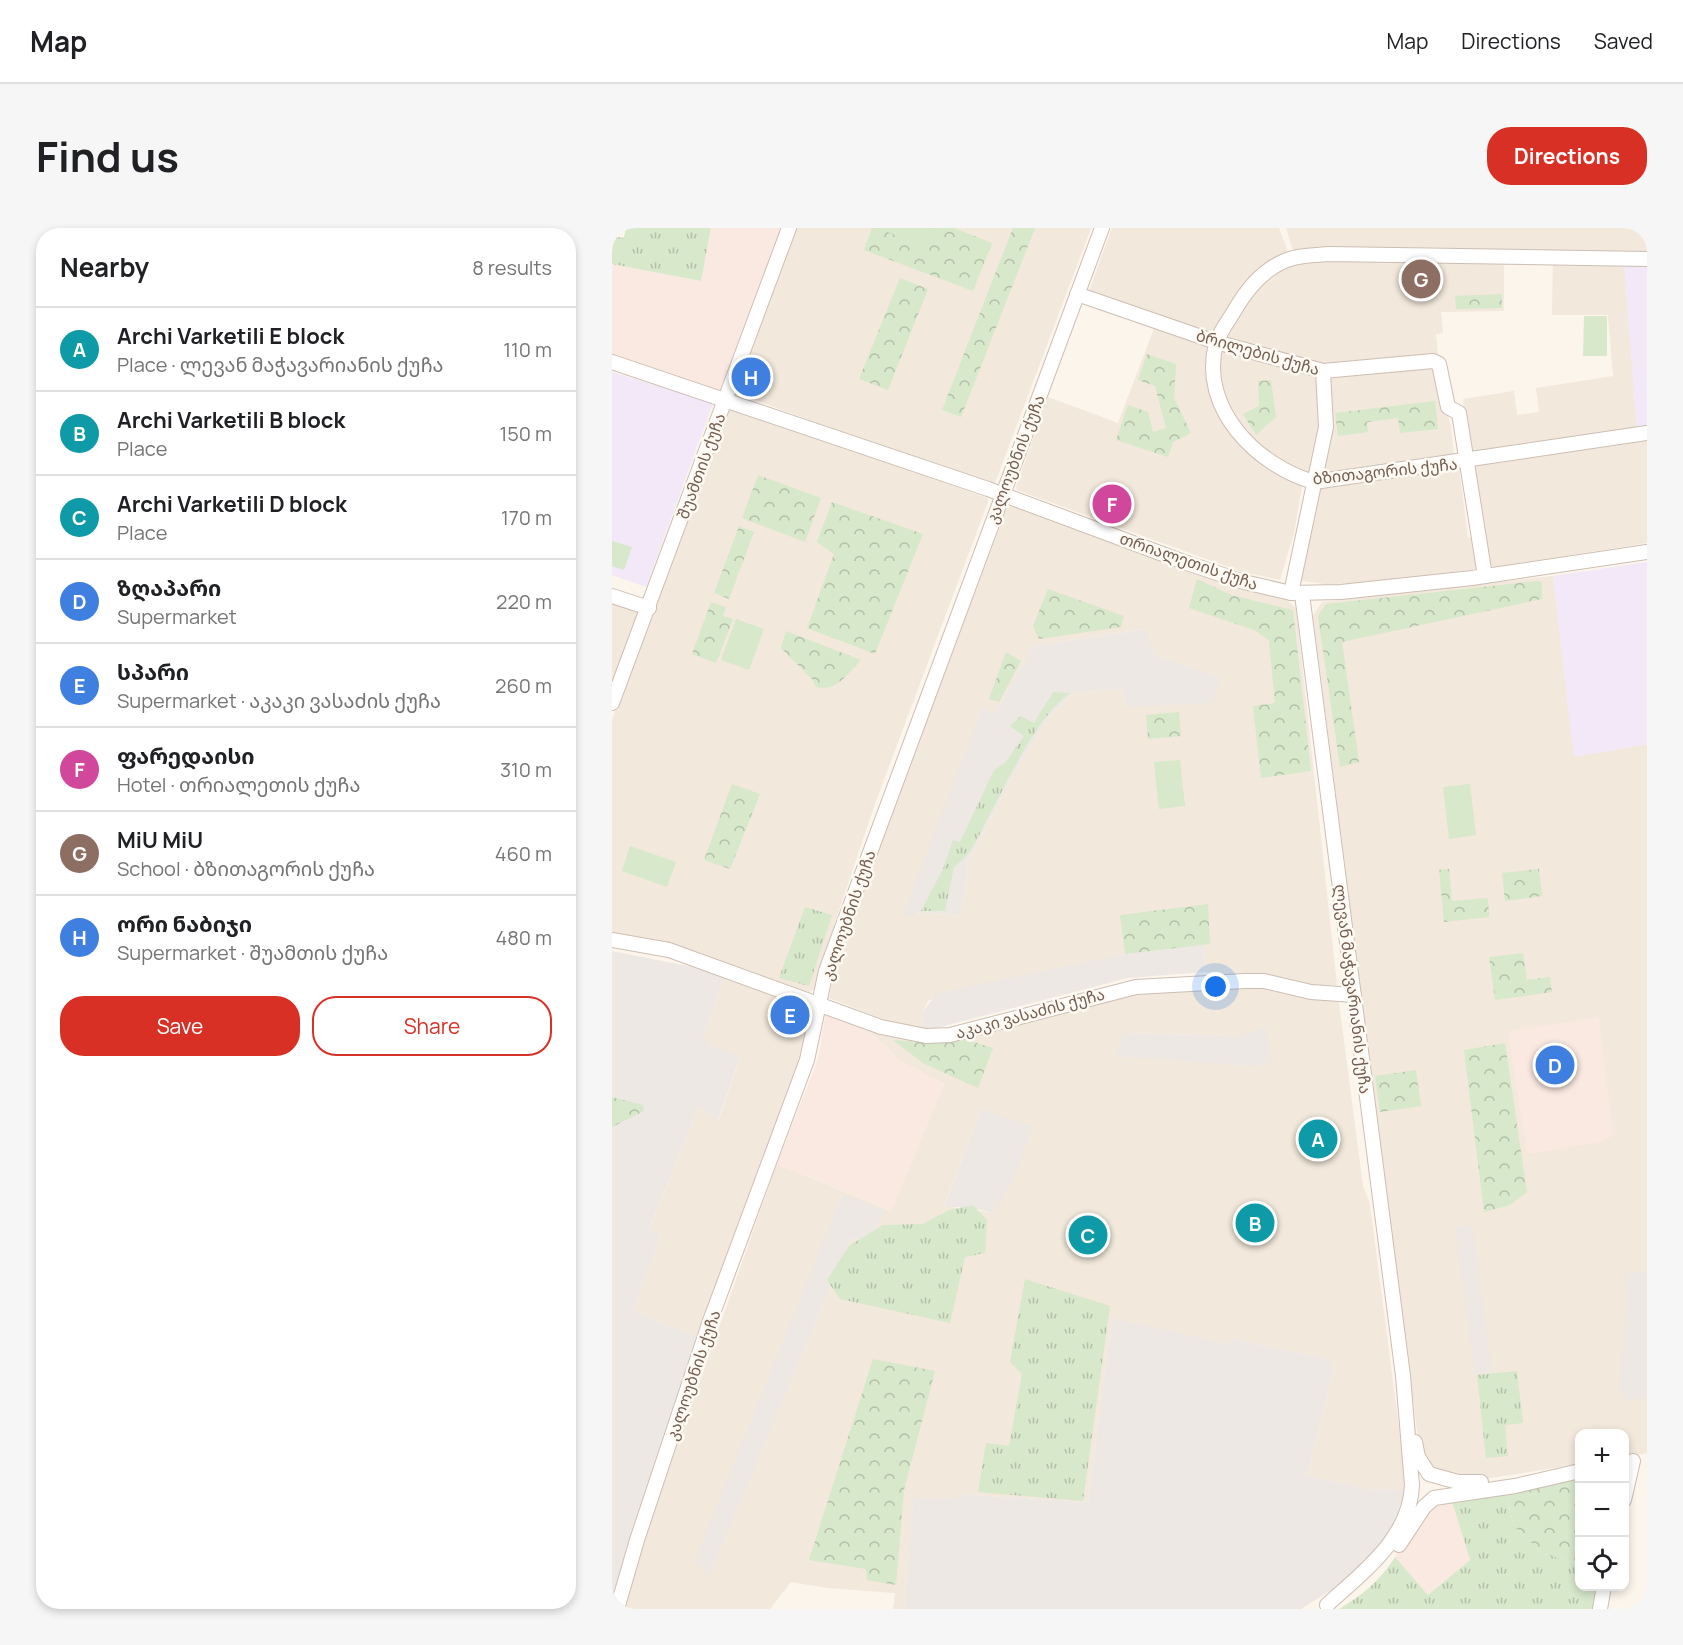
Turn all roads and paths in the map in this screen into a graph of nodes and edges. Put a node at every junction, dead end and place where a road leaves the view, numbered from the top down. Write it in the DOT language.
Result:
graph roads {
  1 [pos="789,228"];
  2 [pos="1102,228"];
  3 [pos="1647,259"];
  4 [pos="1077,294"];
  5 [pos="1216,342"];
  6 [pos="612,362"];
  7 [pos="1323,371"];
  8 [pos="726,398"];
  9 [pos="1647,433"];
  10 [pos="1466,461"];
  11 [pos="1314,482"];
  12 [pos="1002,494"];
  13 [pos="1647,552"];
  14 [pos="1485,576"];
  15 [pos="1296,593"];
  16 [pos="612,596"];
  17 [pos="649,608"];
  18 [pos="612,703"];
  19 [pos="612,940"];
  20 [pos="1354,995"];
  21 [pos="819,1003"];
  22 [pos="1404,1384"];
  23 [pos="1635,1461"];
  24 [pos="1575,1472"];
  25 [pos="1431,1474"];
  26 [pos="1542,1478"];
  27 [pos="1629,1483"];
  28 [pos="1412,1487"];
  29 [pos="1431,1499"];
  30 [pos="1603,1591"];
  31 [pos="1324,1607"];
  32 [pos="617,1609"];
  33 [pos="1600,1609"];
  1 -- 8 [label="street, შუამთის ქუჩა"];
  2 -- 4 [label="street, კალოუბნის ქუჩა"];
  3 -- 5 [label="street, ბზითაგორის ქუჩა"];
  4 -- 5 [label="street, ბრილების ქუჩა"];
  4 -- 12 [label="street, კალოუბნის ქუჩა"];
  5 -- 7 [label="street, ბრილების ქუჩა"];
  5 -- 11 [label="street, ბზითაგორის ქუჩა"];
  6 -- 8 [label="street, თრიალეთის ქუჩა"];
  7 -- 10 [label="street, ბრილების ქუჩა"];
  7 -- 11 [label="street, ლევან მაჭავარიანის ქუჩა"];
  8 -- 12 [label="street, თრიალეთის ქუჩა"];
  8 -- 17 [label="street, შუამთის ქუჩა"];
  9 -- 10 [label="street, ბზითაგორის ქუჩა"];
  10 -- 11 [label="street, ბზითაგორის ქუჩა"];
  10 -- 14 [label="street, ბრილების ქუჩა"];
  11 -- 15 [label="street, ლევან მაჭავარიანის ქუჩა"];
  12 -- 15 [label="street, თრიალეთის ქუჩა"];
  12 -- 21 [label="street, კალოუბნის ქუჩა"];
  13 -- 14 [label="street, თრიალეთის ქუჩა"];
  14 -- 15 [label="street, თრიალეთის ქუჩა"];
  15 -- 20 [label="street, ლევან მაჭავარიანის ქუჩა"];
  16 -- 17 [label="street"];
  17 -- 18 [label="street, შუამთის ქუჩა"];
  19 -- 21 [label="street, აკაკი ვასაძის ქუჩა"];
  20 -- 21 [label="street, აკაკი ვასაძის ქუჩა"];
  20 -- 22 [label="street, ლევან მაჭავარიანის ქუჩა"];
  21 -- 32 [label="street, კალოუბნის ქუჩა"];
  22 -- 25 [label="street, ლევან მაჭავარიანის ქუჩა"];
  22 -- 28 [label="street, ლევან მაჭავარიანის ქუჩა"];
  23 -- 27 [label="street"];
  24 -- 26 [label="street"];
  25 -- 26 [label="street"];
  25 -- 28 [label="street"];
  25 -- 29 [label="street"];
  26 -- 29 [label="street"];
  28 -- 29 [label="street"];
  28 -- 31 [label="street"];
  29 -- 31 [label="street"];
  30 -- 33 [label="street"];
}
